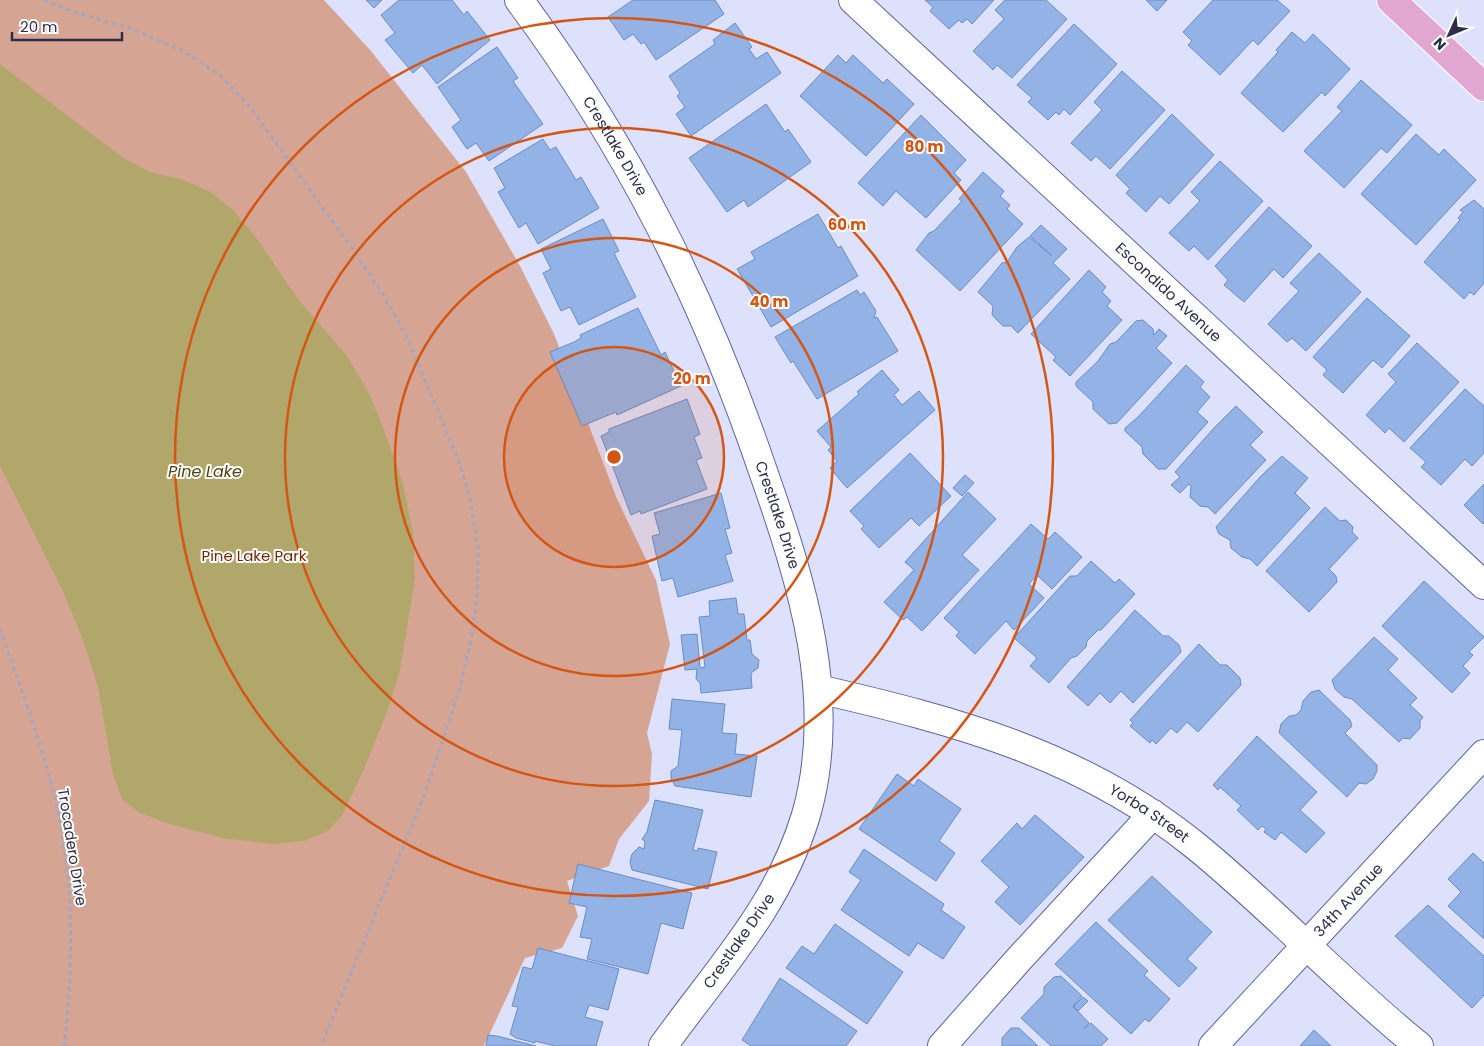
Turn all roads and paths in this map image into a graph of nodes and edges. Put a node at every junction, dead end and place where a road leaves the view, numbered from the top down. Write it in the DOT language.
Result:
graph roads {
  1 [pos="44,0"];
  2 [pos="519,0"];
  3 [pos="853,0"];
  4 [pos="1391,0"];
  5 [pos="1484,86"];
  6 [pos="1484,585"];
  7 [pos="0,629"];
  8 [pos="818,689"];
  9 [pos="1484,754"];
  10 [pos="1153,814"];
  11 [pos="1307,946"];
  12 [pos="64,1046"];
  13 [pos="321,1046"];
  14 [pos="663,1046"];
  15 [pos="942,1046"];
  16 [pos="1213,1046"];
  17 [pos="1419,1046"];
  1 -- 13 [label="path"];
  2 -- 8 [label="street, Crestlake Drive"];
  3 -- 6 [label="street, Escondido Avenue"];
  4 -- 5 [label="main road"];
  7 -- 12 [label="path, Trocadero Drive"];
  8 -- 10 [label="street, Yorba Street"];
  8 -- 14 [label="street, Crestlake Drive"];
  9 -- 11 [label="street, 34th Avenue"];
  10 -- 11 [label="street, Yorba Street"];
  10 -- 15 [label="street"];
  11 -- 16 [label="street, 34th Avenue"];
  11 -- 17 [label="street, Yorba Street"];
}
